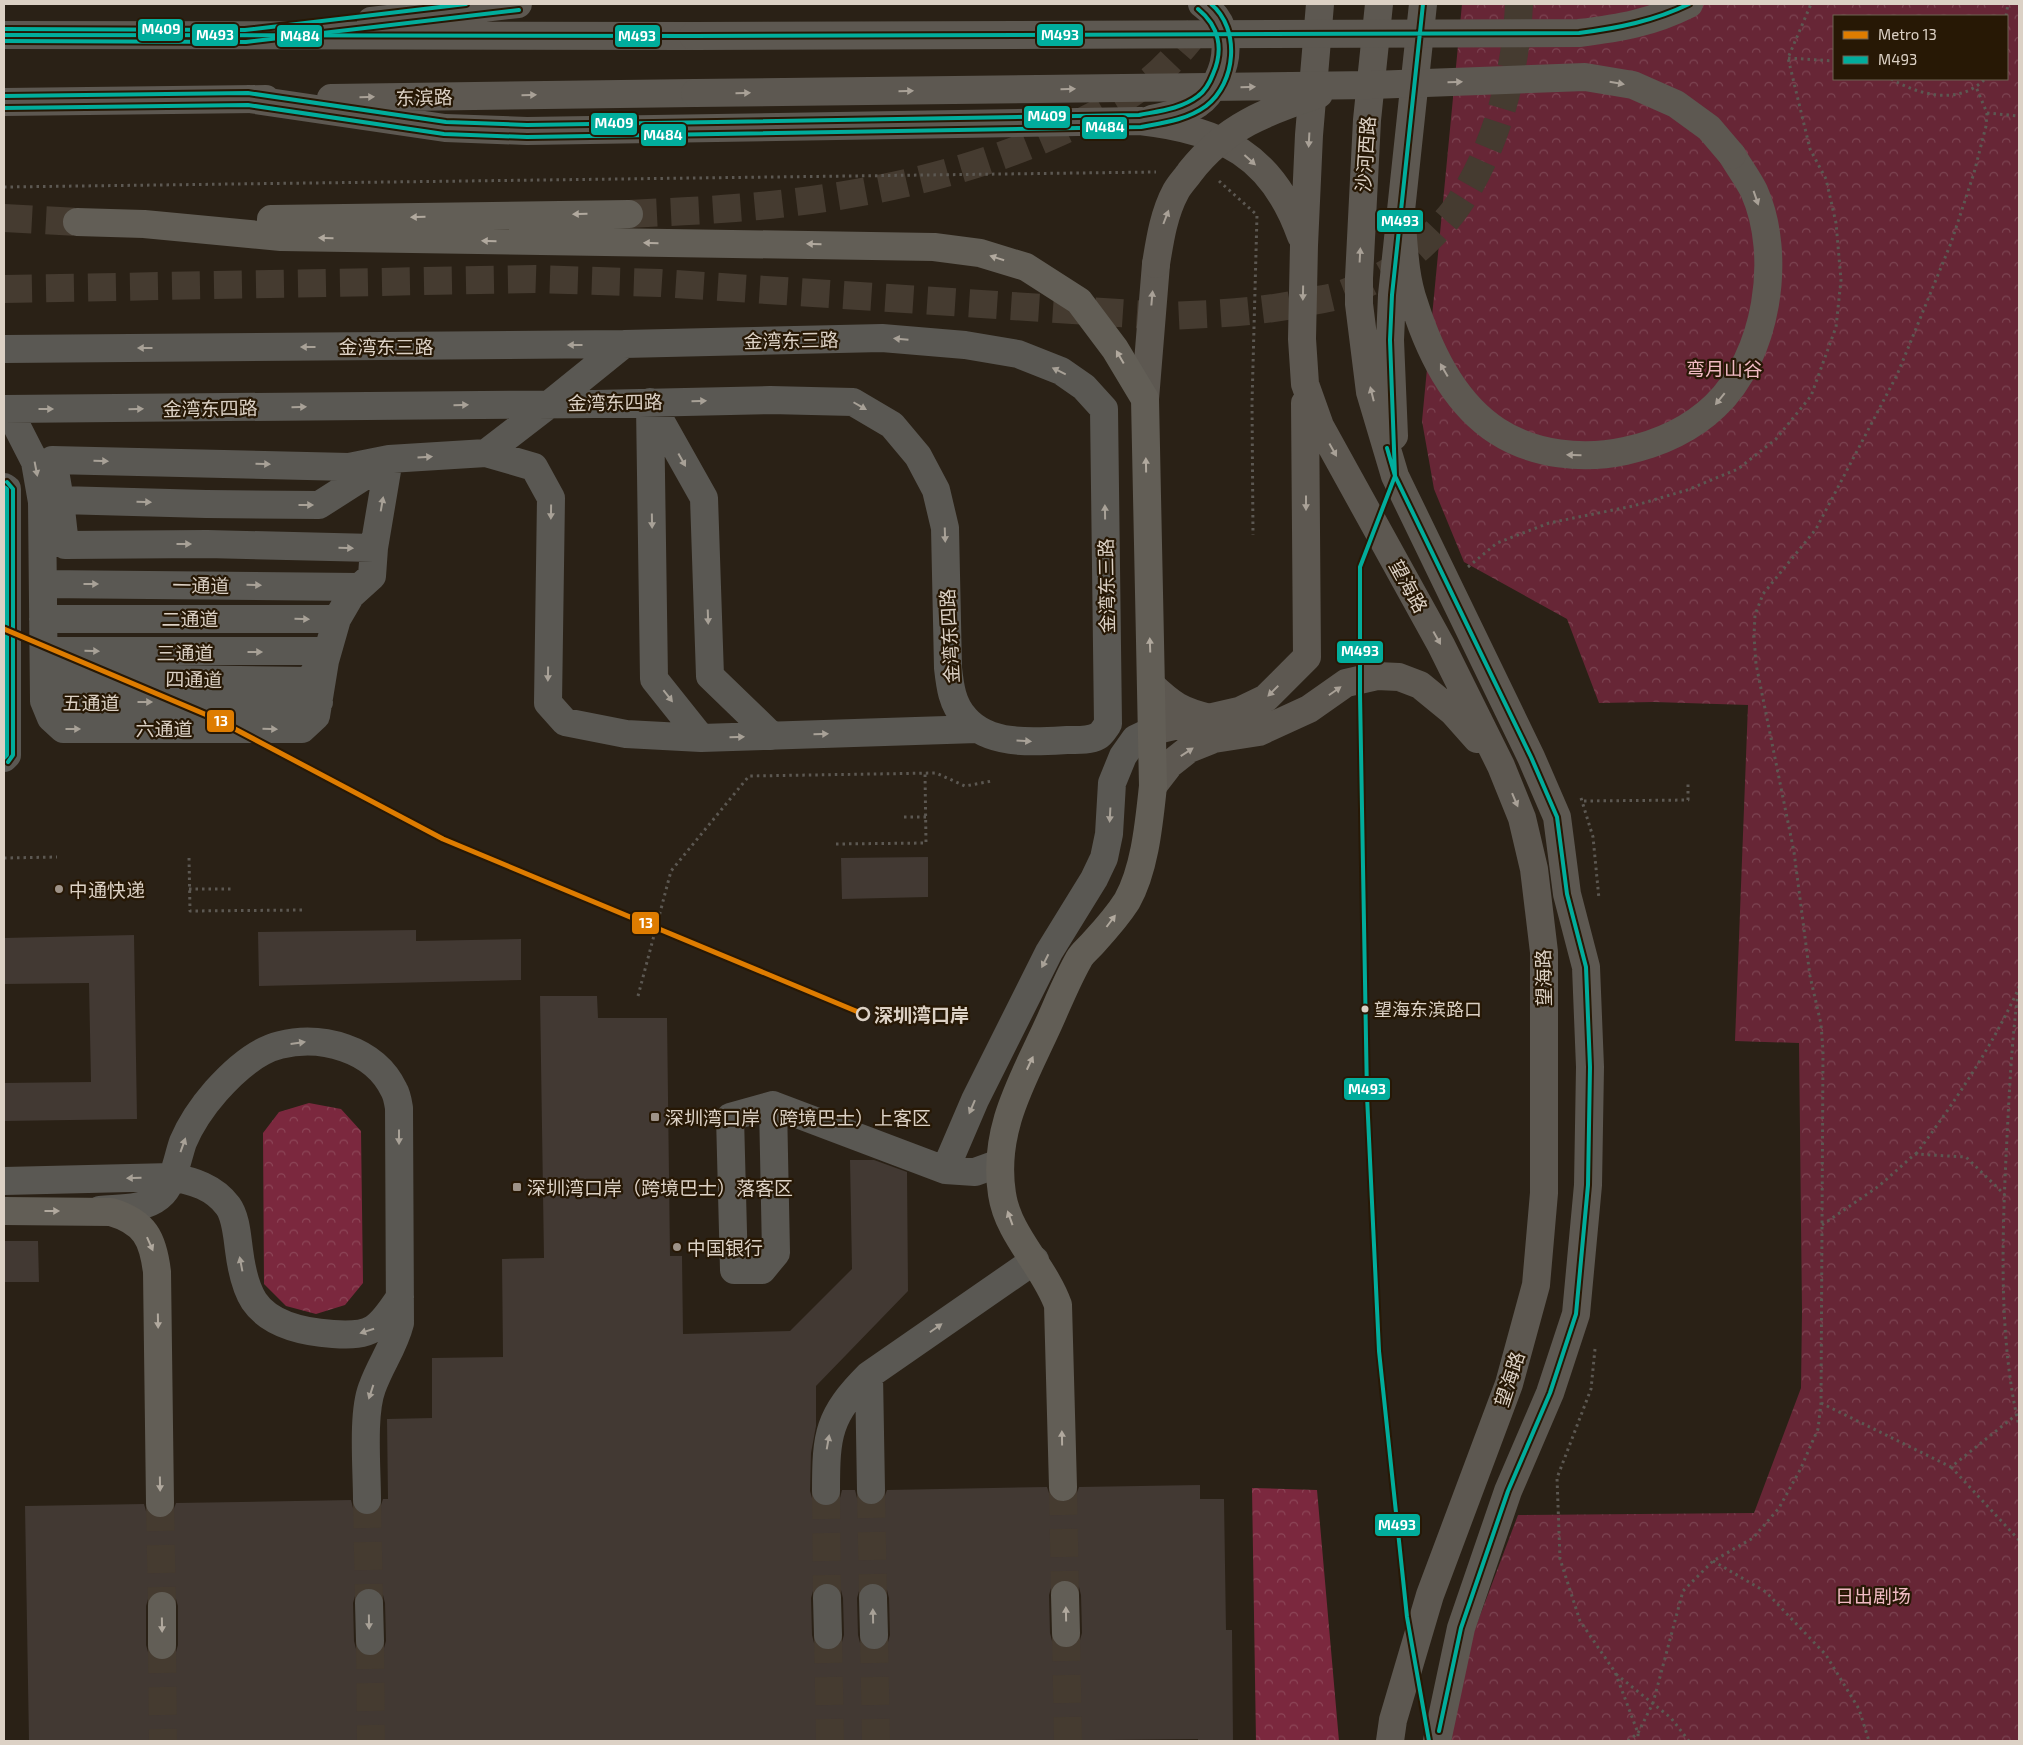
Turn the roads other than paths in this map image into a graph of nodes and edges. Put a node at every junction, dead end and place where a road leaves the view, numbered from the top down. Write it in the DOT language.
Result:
graph roads {
  1 [pos="518,4"];
  2 [pos="1202,4"];
  3 [pos="1320,4"];
  4 [pos="1379,4"];
  5 [pos="1422,4"];
  6 [pos="1688,4"];
  7 [pos="4,35"];
  8 [pos="245,36"];
  9 [pos="1372,85"];
  10 [pos="248,99"];
  11 [pos="4,102"];
  12 [pos="1140,121"];
  13 [pos="629,214"];
  14 [pos="1401,214"];
  15 [pos="1304,244"];
  16 [pos="1359,304"];
  17 [pos="624,344"];
  18 [pos="4,349"];
  19 [pos="1305,384"];
  20 [pos="1145,399"];
  21 [pos="650,402"];
  22 [pos="551,403"];
  23 [pos="6,409"];
  24 [pos="486,453"];
  25 [pos="389,459"];
  26 [pos="52,460"];
  27 [pos="1395,476"];
  28 [pos="4,487"];
  29 [pos="60,500"];
  30 [pos="374,548"];
  31 [pos="43,584"];
  32 [pos="359,587"];
  33 [pos="43,619"];
  34 [pos="337,619"];
  35 [pos="327,651"];
  36 [pos="44,676"];
  37 [pos="1151,685"];
  38 [pos="1211,718"];
  39 [pos="977,729"];
  40 [pos="1152,731"];
  41 [pos="772,736"];
  42 [pos="701,738"];
  43 [pos="1086,739"];
  44 [pos="4,758"];
  45 [pos="1501,766"];
  46 [pos="1112,783"];
  47 [pos="1153,786"];
  48 [pos="773,1105"];
  49 [pos="1000,1163"];
  50 [pos="945,1170"];
  51 [pos="172,1177"];
  52 [pos="4,1181"];
  53 [pos="100,1210"];
  54 [pos="4,1211"];
  55 [pos="1035,1260"];
  56 [pos="400,1297"];
  57 [pos="869,1375"];
  58 [pos="1063,1487"];
  59 [pos="871,1490"];
  60 [pos="826,1491"];
  61 [pos="367,1500"];
  62 [pos="160,1503"];
  63 [pos="1065,1595"];
  64 [pos="827,1598"];
  65 [pos="873,1598"];
  66 [pos="369,1602"];
  67 [pos="162,1606"];
  68 [pos="1066,1633"];
  69 [pos="828,1635"];
  70 [pos="874,1635"];
  71 [pos="370,1641"];
  72 [pos="162,1645"];
  73 [pos="1390,1741"];
  74 [pos="1437,1741"];
  1 -- 8 [label="main road"];
  2 -- 12 [label="main road"];
  3 -- 15 [label="main road, one-way"];
  16 -- 4 [label="main road, 沙河西路, one-way"];
  5 -- 14 [label="main road"];
  6 -- 8 [label="main road, bridge"];
  7 -- 8 [label="main road"];
  10 -- 9 [label="main road, 东滨路, one-way, bridge"];
  9 -- 14 [label="main road, one-way, bridge"];
  20 -- 9 [label="main road, one-way, bridge"];
  10 -- 11 [label="main road, 东滨路"];
  10 -- 12 [label="main road"];
  12 -- 15 [label="main road, one-way"];
  13 -- 20 [label="highway"];
  14 -- 27 [label="main road"];
  15 -- 19 [label="main road, 望海路, one-way"];
  27 -- 16 [label="main road, 望海路, one-way"];
  17 -- 18 [label="street, 金湾东三路, one-way"];
  17 -- 22 [label="street"];
  43 -- 17 [label="street, 金湾东三路, one-way"];
  19 -- 38 [label="main road, one-way"];
  19 -- 45 [label="main road, 望海路, one-way"];
  37 -- 20 [label="highway, one-way"];
  21 -- 22 [label="street, 金湾东四路"];
  21 -- 39 [label="street, 金湾东四路, one-way"];
  21 -- 41 [label="street, one-way"];
  21 -- 42 [label="street, one-way"];
  23 -- 22 [label="street, 金湾东四路, one-way"];
  22 -- 24 [label="street"];
  23 -- 26 [label="street"];
  23 -- 31 [label="street, 六通道, one-way"];
  25 -- 24 [label="street, one-way"];
  24 -- 42 [label="street, one-way"];
  26 -- 25 [label="street, one-way"];
  29 -- 25 [label="street, one-way"];
  30 -- 25 [label="street, 六通道, one-way"];
  26 -- 29 [label="street"];
  27 -- 74 [label="main road, 望海路"];
  28 -- 44 [label="street"];
  29 -- 30 [label="street, one-way"];
  30 -- 32 [label="street, 六通道"];
  31 -- 32 [label="street, 一通道, one-way"];
  31 -- 33 [label="street, 六通道"];
  32 -- 34 [label="street, 六通道"];
  33 -- 34 [label="street, 二通道, one-way"];
  33 -- 36 [label="street, 六通道"];
  34 -- 35 [label="street, 六通道"];
  36 -- 35 [label="street, 三通道, one-way"];
  36 -- 35 [label="street, 六通道, one-way"];
  37 -- 38 [label="main road"];
  37 -- 40 [label="highway"];
  38 -- 40 [label="main road"];
  41 -- 39 [label="street, one-way"];
  39 -- 43 [label="street, 金湾东三路, one-way"];
  40 -- 46 [label="street"];
  40 -- 47 [label="highway"];
  42 -- 41 [label="street, one-way"];
  43 -- 46 [label="street"];
  47 -- 45 [label="main road, one-way"];
  45 -- 73 [label="main road, 望海路, one-way"];
  46 -- 50 [label="street, one-way"];
  49 -- 47 [label="highway, one-way"];
  48 -- 48 [label="street"];
  48 -- 50 [label="street"];
  49 -- 50 [label="street"];
  55 -- 49 [label="highway, one-way"];
  51 -- 52 [label="street, one-way"];
  51 -- 53 [label="street"];
  56 -- 51 [label="street, one-way"];
  51 -- 56 [label="street, one-way"];
  54 -- 53 [label="highway, one-way"];
  53 -- 62 [label="highway, one-way"];
  57 -- 55 [label="street, one-way"];
  58 -- 55 [label="highway, one-way"];
  56 -- 61 [label="street, one-way"];
  57 -- 59 [label="street"];
  60 -- 57 [label="street, one-way"];
  68 -- 63 [label="highway, one-way"];
  64 -- 69 [label="street"];
  70 -- 65 [label="street, one-way"];
  66 -- 71 [label="street, one-way"];
  67 -- 72 [label="highway, one-way"];
}
